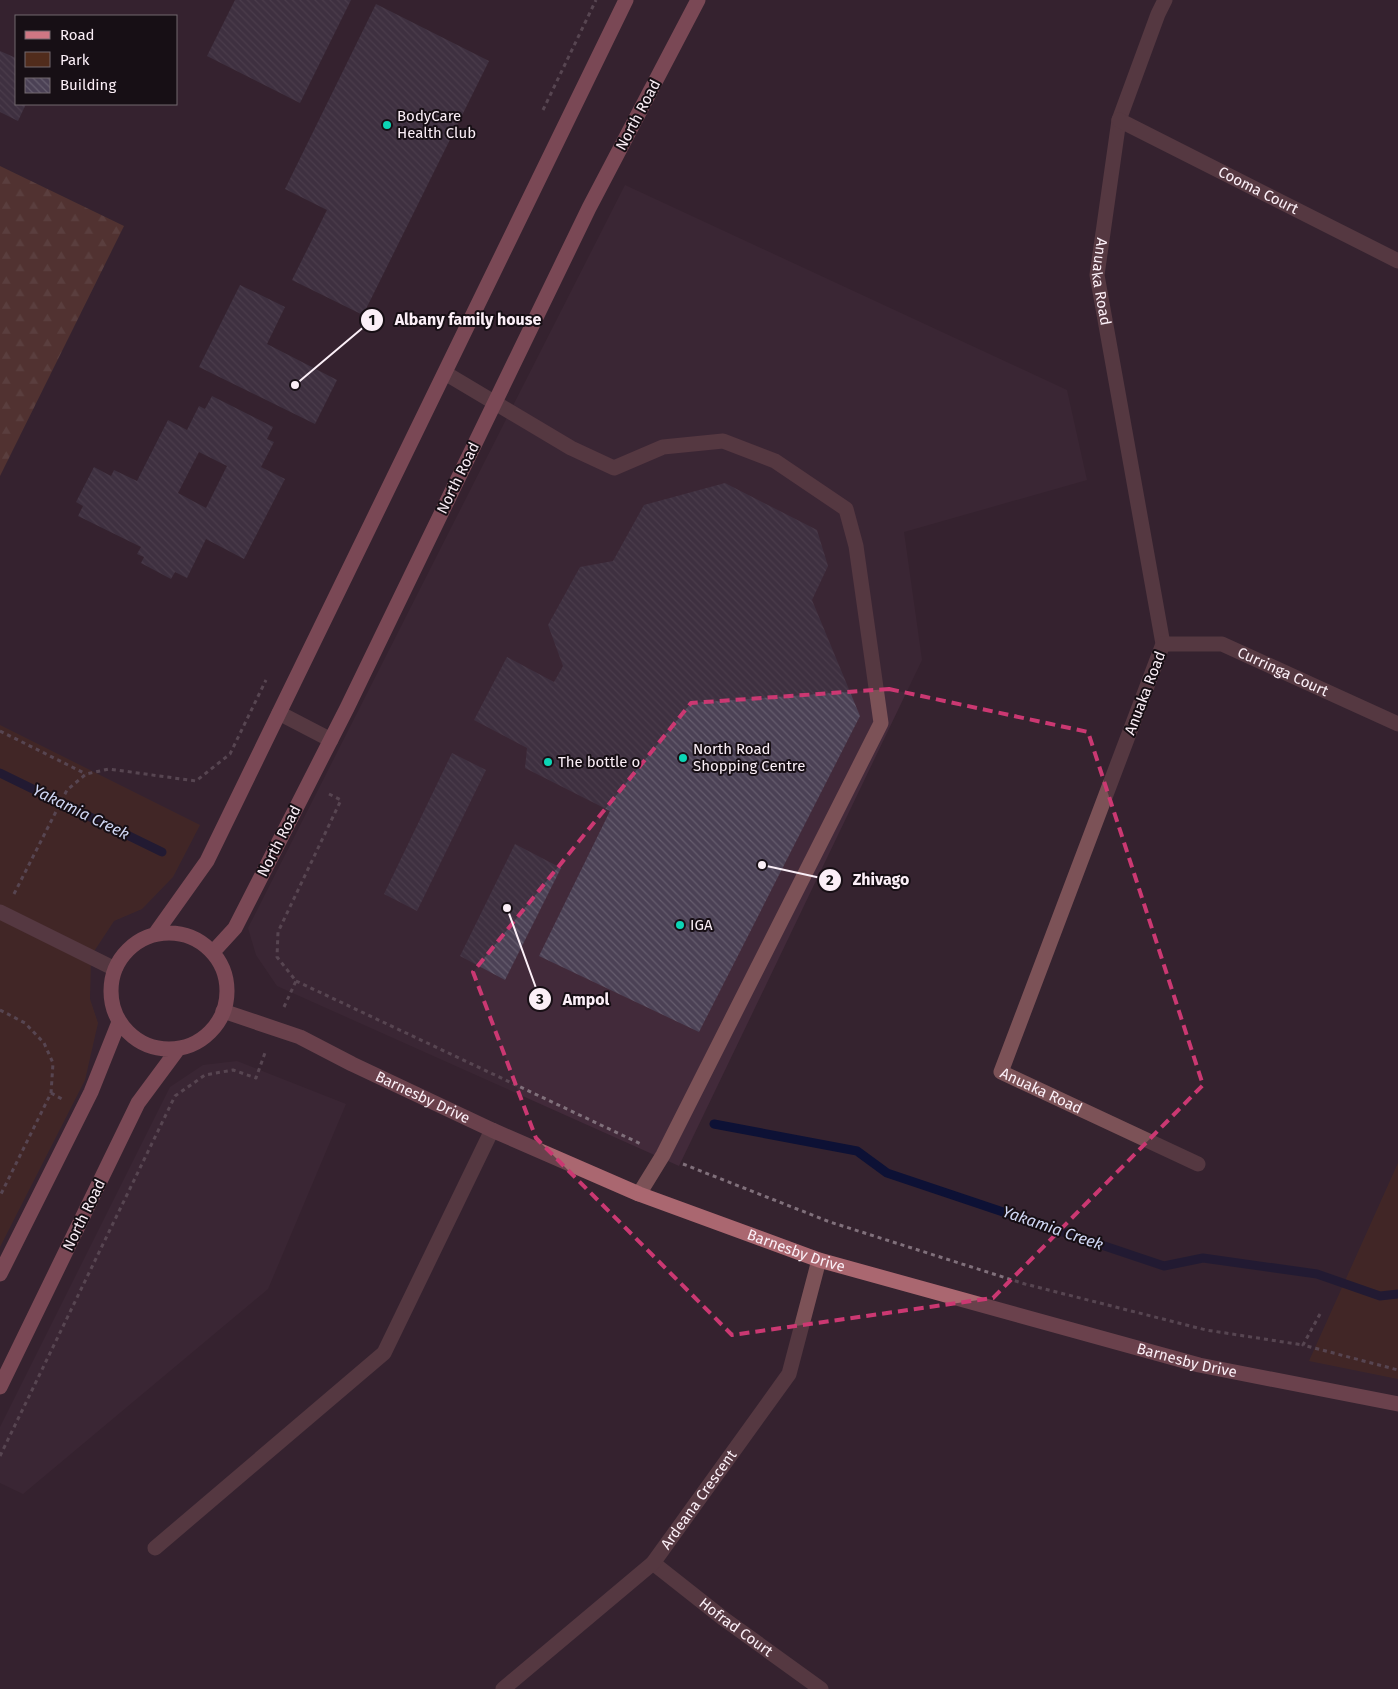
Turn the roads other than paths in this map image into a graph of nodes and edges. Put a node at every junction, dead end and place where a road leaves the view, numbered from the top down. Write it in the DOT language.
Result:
graph roads {
  1 [pos="626,0"];
  2 [pos="698,0"];
  3 [pos="1165,0"];
  4 [pos="1119,120"];
  5 [pos="1398,261"];
  6 [pos="445,373"];
  7 [pos="495,404"];
  8 [pos="1163,644"];
  9 [pos="279,713"];
  10 [pos="1398,724"];
  11 [pos="331,740"];
  12 [pos="2,913"];
  13 [pos="155,934"];
  14 [pos="213,952"];
  15 [pos="115,968"];
  16 [pos="223,1011"];
  17 [pos="119,1022"];
  18 [pos="178,1049"];
  19 [pos="492,1130"];
  20 [pos="1198,1164"];
  21 [pos="640,1194"];
  22 [pos="819,1260"];
  23 [pos="0,1274"];
  24 [pos="0,1387"];
  25 [pos="1398,1404"];
  26 [pos="156,1548"];
  27 [pos="653,1563"];
  28 [pos="503,1689"];
  29 [pos="822,1689"];
  1 -- 6 [label="main road"];
  2 -- 7 [label="main road, North Road"];
  3 -- 4 [label="street, Anuaka Road"];
  4 -- 5 [label="street, Cooma Court"];
  4 -- 8 [label="street, Anuaka Road"];
  6 -- 7 [label="street"];
  6 -- 9 [label="main road"];
  7 -- 11 [label="main road, North Road"];
  7 -- 21 [label="street"];
  8 -- 10 [label="street, Curringa Court"];
  8 -- 20 [label="street, Anuaka Road"];
  9 -- 11 [label="street"];
  9 -- 13 [label="main road"];
  11 -- 14 [label="main road, North Road"];
  12 -- 15 [label="street"];
  13 -- 14 [label="main road"];
  13 -- 15 [label="main road"];
  14 -- 16 [label="main road"];
  15 -- 17 [label="main road"];
  16 -- 18 [label="main road"];
  16 -- 19 [label="street, Barnesby Drive"];
  17 -- 18 [label="main road"];
  17 -- 23 [label="main road"];
  18 -- 24 [label="main road, North Road"];
  19 -- 21 [label="street, Barnesby Drive"];
  19 -- 26 [label="street"];
  21 -- 22 [label="street, Barnesby Drive"];
  22 -- 25 [label="street, Barnesby Drive"];
  22 -- 27 [label="street, Ardeana Crescent"];
  27 -- 28 [label="street, Ardeana Crescent"];
  27 -- 29 [label="street, Hofrad Court"];
}
